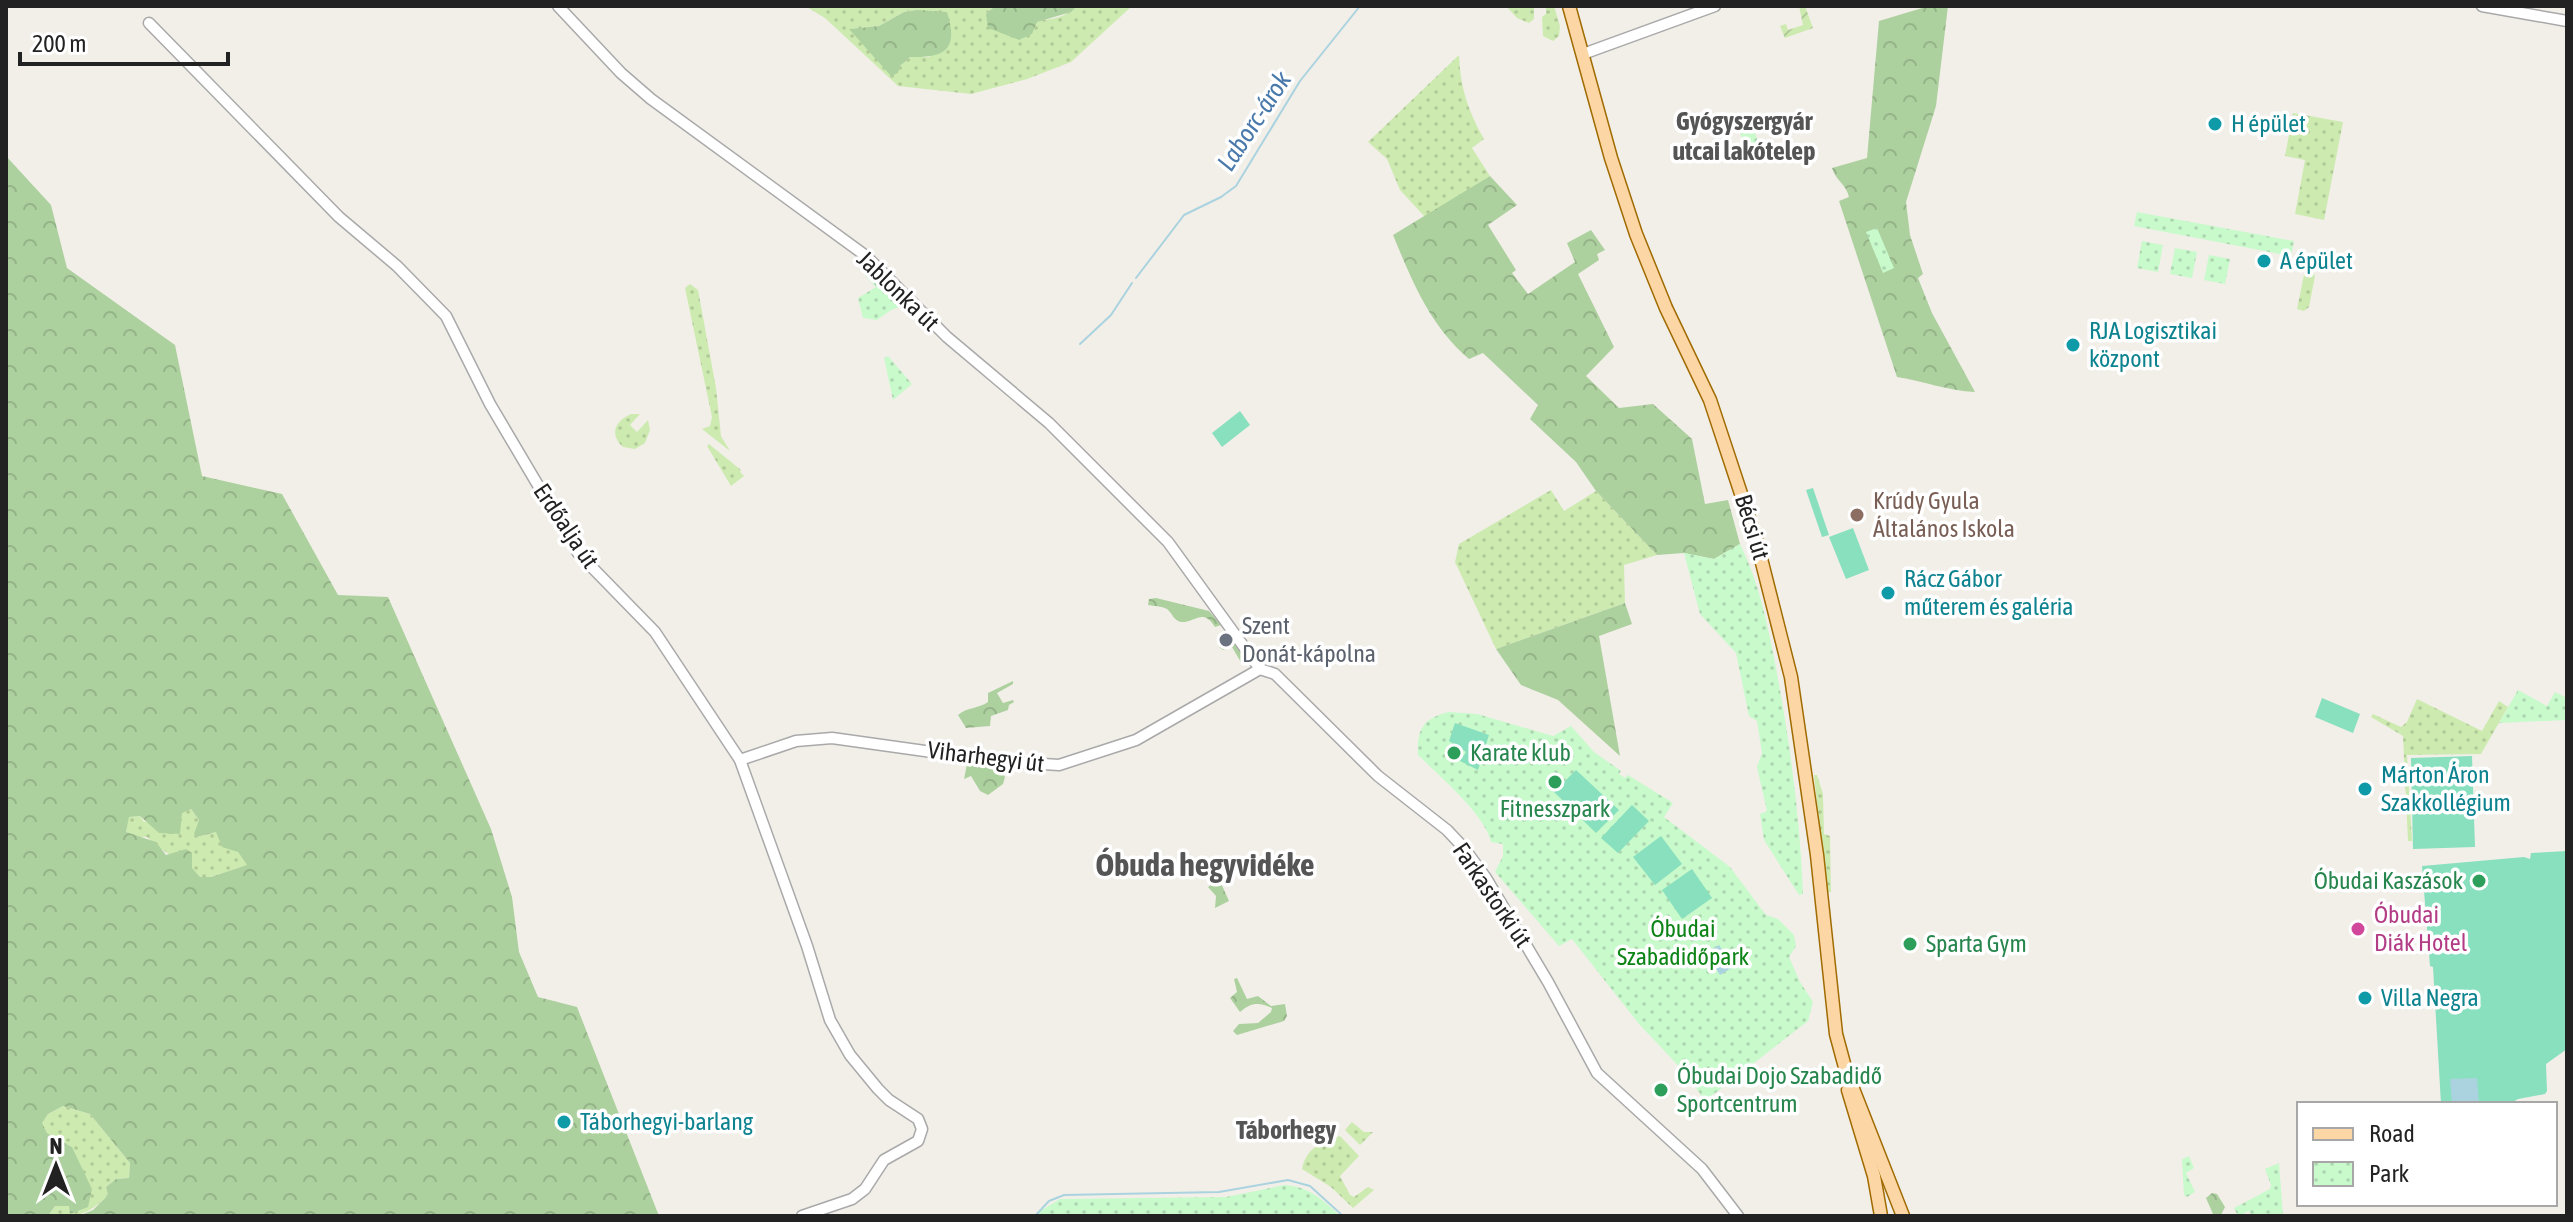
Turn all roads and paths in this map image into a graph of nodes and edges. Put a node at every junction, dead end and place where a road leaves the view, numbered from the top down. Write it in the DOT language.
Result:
graph roads {
  1 [pos="558,6"];
  2 [pos="1569,6"];
  3 [pos="1715,6"];
  4 [pos="2482,6"];
  5 [pos="2567,21"];
  6 [pos="149,23"];
  7 [pos="1583,54"];
  8 [pos="1212,604"];
  9 [pos="1260,669"];
  10 [pos="740,760"];
  11 [pos="1846,1071"];
  12 [pos="1874,1176"];
  13 [pos="802,1216"];
  14 [pos="1738,1216"];
  15 [pos="1881,1216"];
  16 [pos="1887,1216"];
  17 [pos="1903,1216"];
  1 -- 8 [label="street, Jablonka út"];
  2 -- 7 [label="main road, Bécsi út"];
  3 -- 7 [label="street"];
  4 -- 5 [label="street"];
  6 -- 10 [label="street, Erdőalja út"];
  7 -- 11 [label="main road, Bécsi út"];
  8 -- 9 [label="street, Farkastorki út"];
  9 -- 10 [label="street, Viharhegyi út"];
  9 -- 14 [label="street, Farkastorki út"];
  10 -- 13 [label="street, Erdőalja út"];
  11 -- 12 [label="main road, Bécsi út"];
  11 -- 17 [label="main road, Bécsi út"];
  12 -- 15 [label="main road, Bécsi út"];
  12 -- 16 [label="main road"];
}
